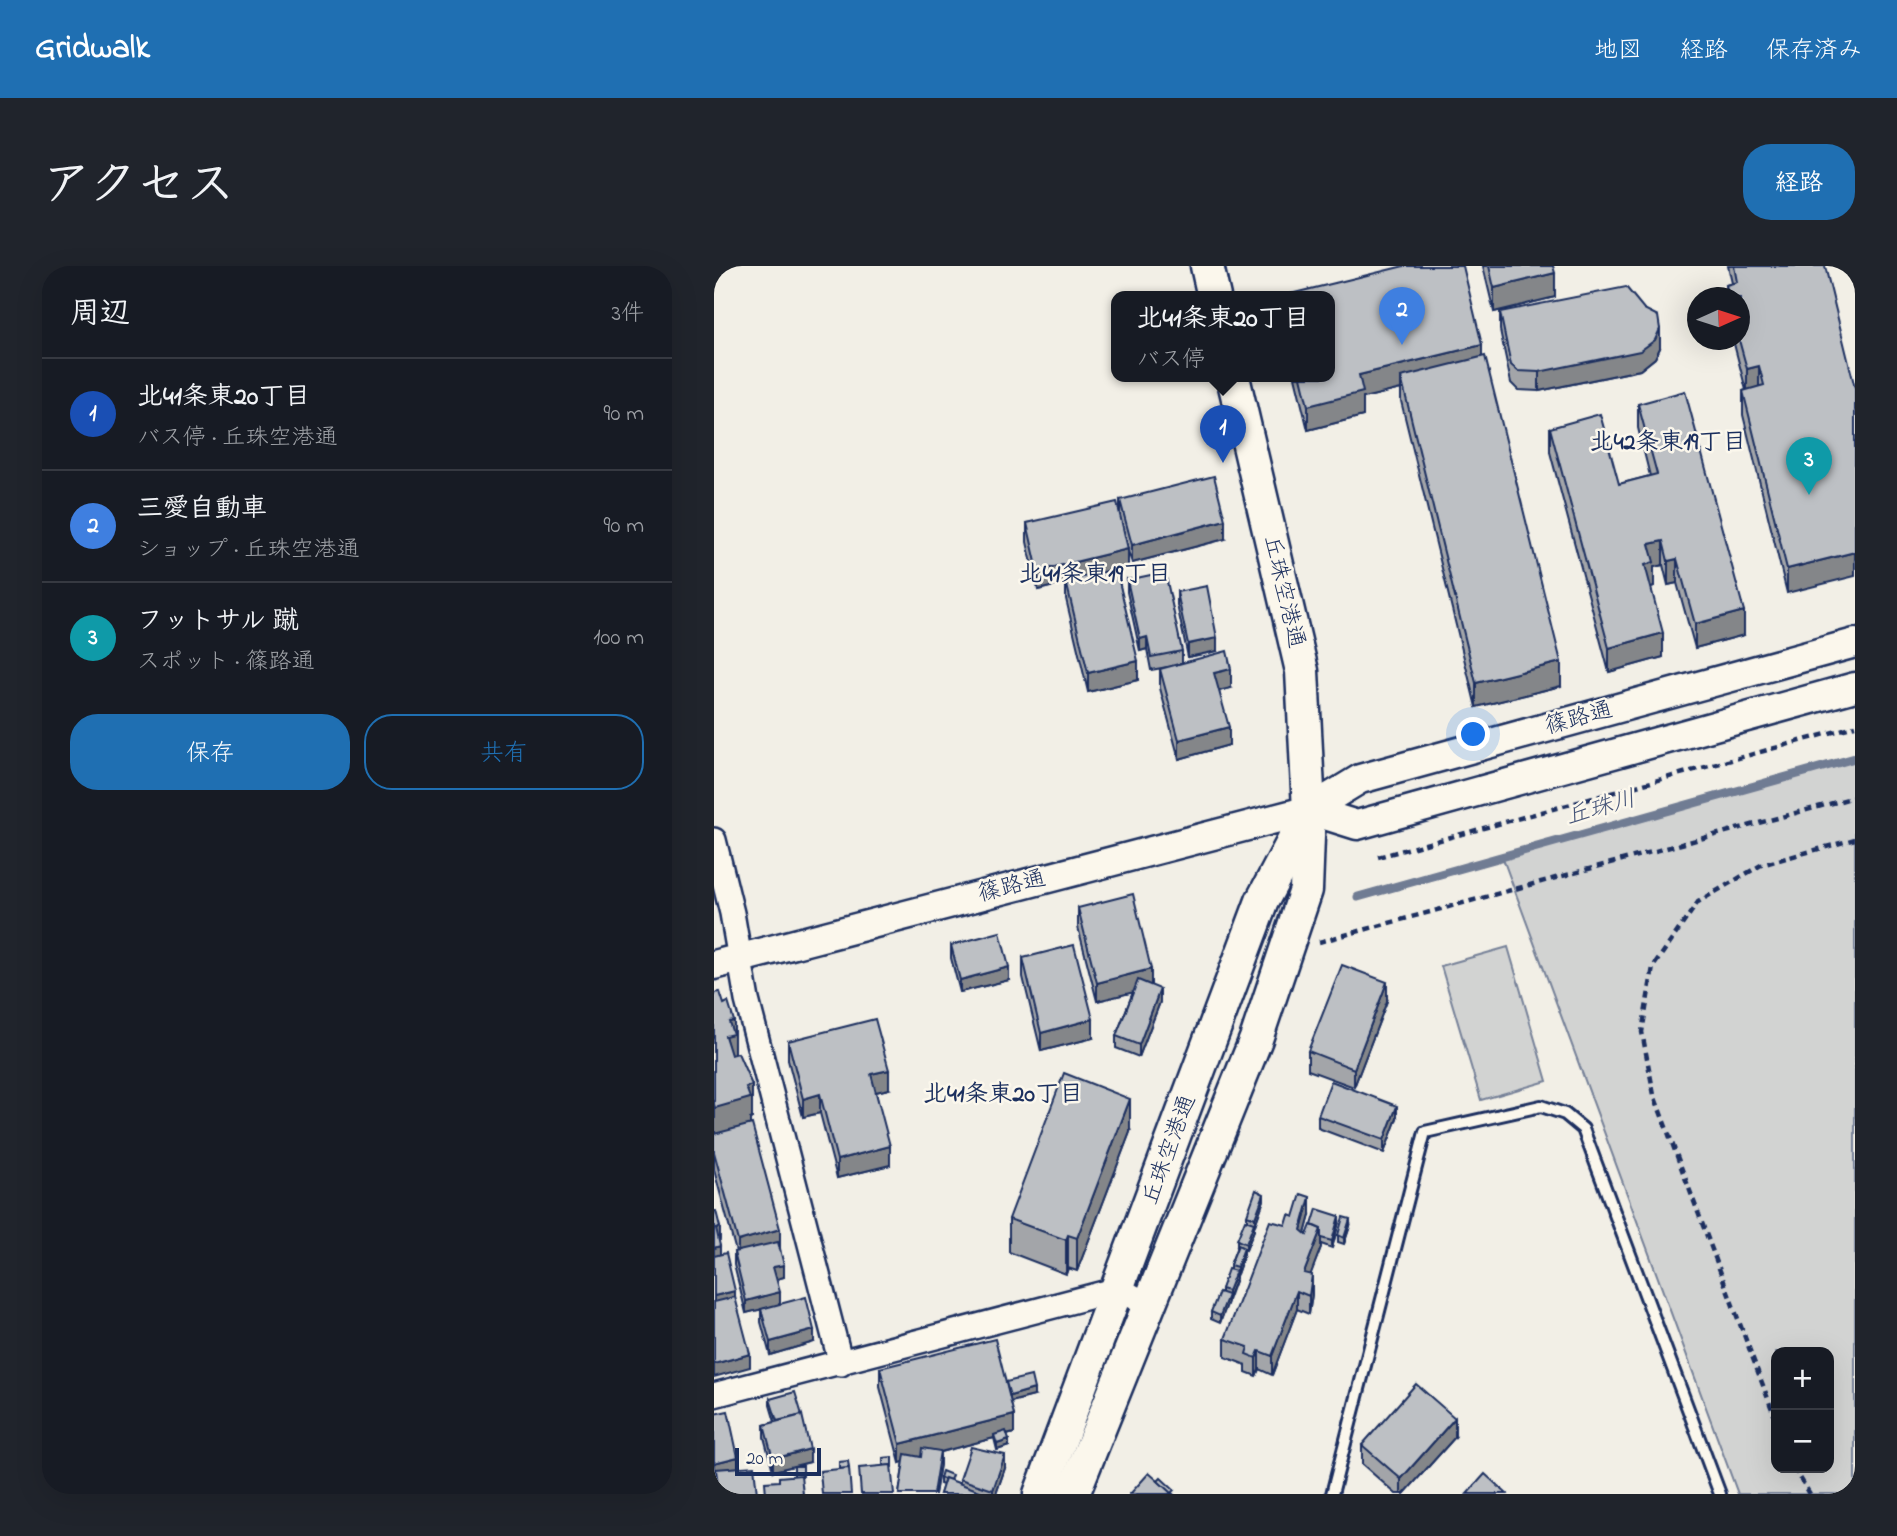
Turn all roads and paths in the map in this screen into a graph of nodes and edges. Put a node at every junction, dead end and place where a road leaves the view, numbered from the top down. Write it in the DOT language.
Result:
graph roads {
  1 [pos="1207,266"];
  2 [pos="1213,291"];
  3 [pos="1234,382"];
  4 [pos="1855,643"];
  5 [pos="1855,687"];
  6 [pos="1855,726"];
  7 [pos="1855,797"];
  8 [pos="1309,810"];
  9 [pos="1855,839"];
  10 [pos="714,840"];
  11 [pos="1378,857"];
  12 [pos="1308,945"];
  13 [pos="727,961"];
  14 [pos="1119,1289"];
  15 [pos="1147,1304"];
  16 [pos="841,1364"];
  17 [pos="714,1395"];
  18 [pos="1772,1410"];
  19 [pos="1797,1473"];
  20 [pos="1040,1494"];
  21 [pos="1073,1494"];
  22 [pos="1332,1494"];
  23 [pos="1720,1494"];
  24 [pos="1810,1494"];
  1 -- 2 [label="main road"];
  3 -- 8 [label="main road, 丘珠空港通"];
  4 -- 8 [label="street, 篠路通"];
  5 -- 8 [label="street, 篠路通"];
  6 -- 11 [label="path"];
  7 -- 12 [label="path"];
  8 -- 13 [label="street, 篠路通"];
  8 -- 14 [label="main road, 丘珠空港通"];
  8 -- 15 [label="main road, 丘珠空港通"];
  9 -- 18 [label="path"];
  10 -- 13 [label="street"];
  13 -- 16 [label="street"];
  14 -- 15 [label="street"];
  14 -- 16 [label="street"];
  14 -- 20 [label="main road, 丘珠空港通"];
  15 -- 21 [label="main road, 丘珠空港通"];
  16 -- 17 [label="street"];
  19 -- 24 [label="path"];
  22 -- 23 [label="lane"];
}
